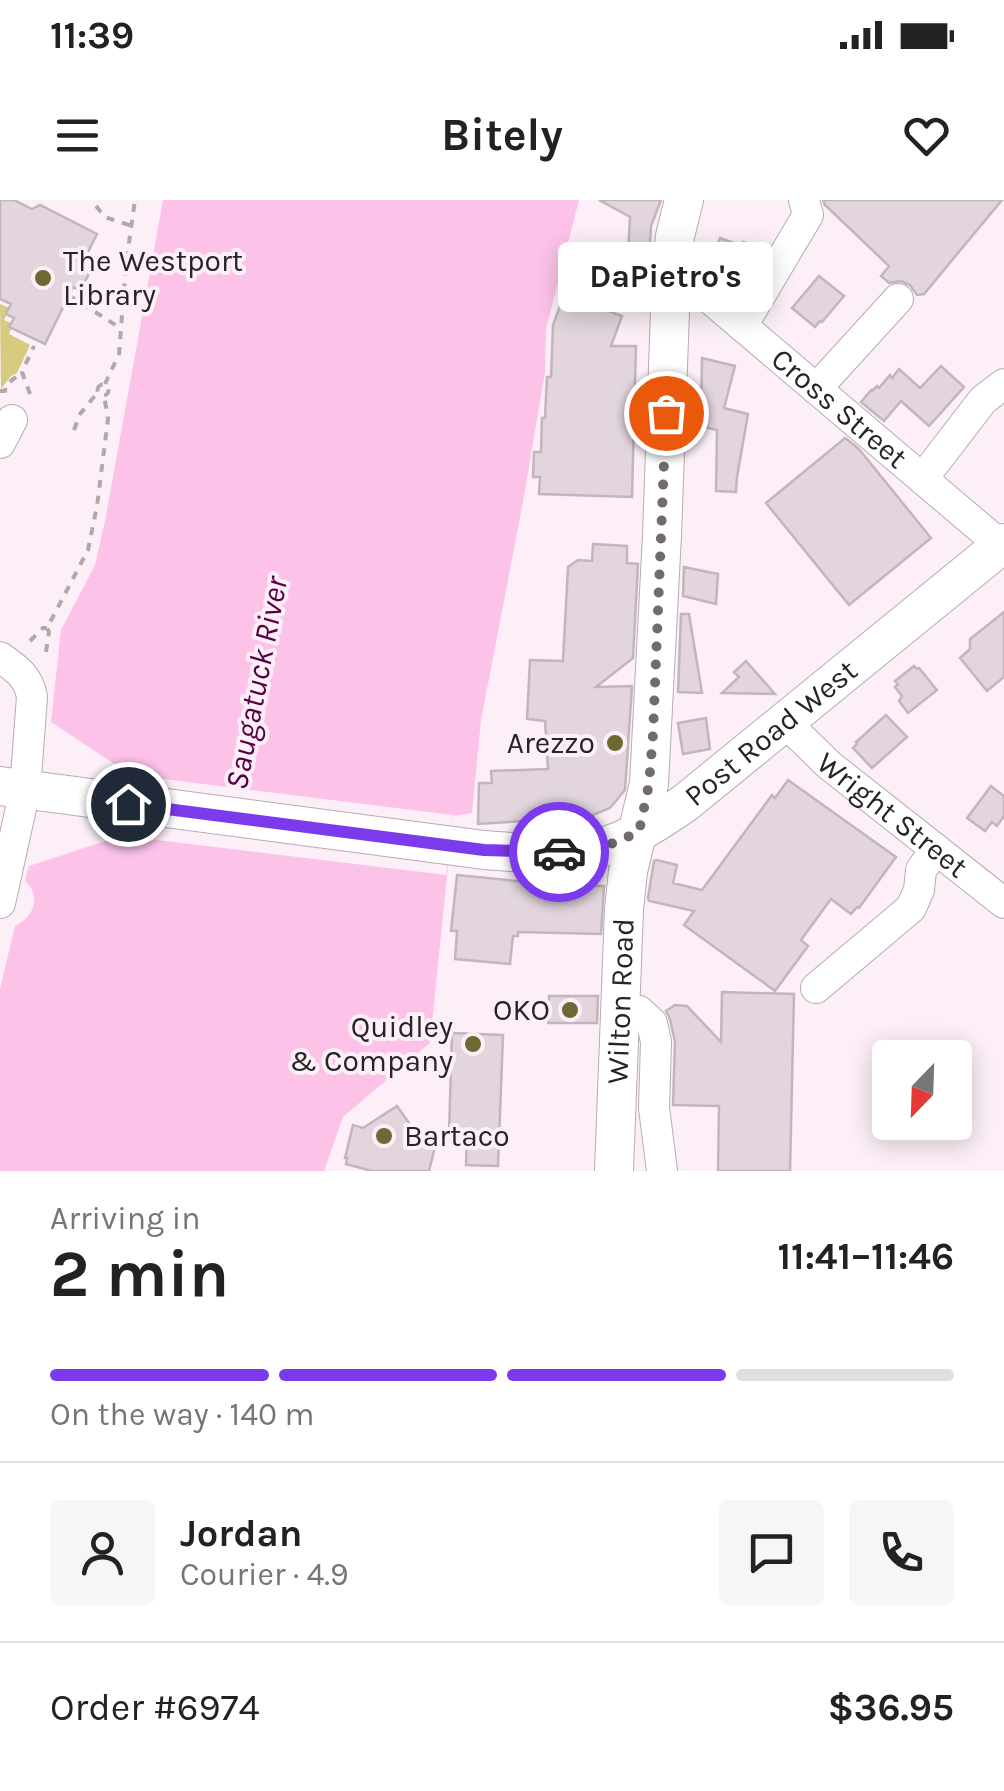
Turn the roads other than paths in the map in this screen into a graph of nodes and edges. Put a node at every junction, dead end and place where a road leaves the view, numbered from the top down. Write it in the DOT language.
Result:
graph roads {
  1 [pos="684,200"];
  2 [pos="804,200"];
  3 [pos="670,283"];
  4 [pos="898,299"];
  5 [pos="742,326"];
  6 [pos="1004,384"];
  7 [pos="816,388"];
  8 [pos="923,478"];
  9 [pos="1003,545"];
  10 [pos="0,658"];
  11 [pos="785,722"];
  12 [pos="12,788"];
  13 [pos="639,832"];
  14 [pos="936,849"];
  15 [pos="1,890"];
  16 [pos="993,894"];
  17 [pos="816,988"];
  18 [pos="621,1015"];
  19 [pos="614,1171"];
  20 [pos="662,1171"];
  1 -- 3 [label="main road, Wilton Road"];
  2 -- 5 [label="street"];
  3 -- 5 [label="street, Cross Street"];
  3 -- 13 [label="main road, Wilton Road"];
  4 -- 7 [label="street"];
  5 -- 7 [label="street, Cross Street"];
  6 -- 8 [label="street"];
  7 -- 8 [label="street, Cross Street"];
  8 -- 9 [label="street, Cross Street"];
  9 -- 11 [label="main road, Post Road West"];
  10 -- 12 [label="street"];
  11 -- 13 [label="main road, Post Road West"];
  11 -- 14 [label="street, Wright Street"];
  12 -- 13 [label="main road, Post Road West"];
  12 -- 15 [label="street"];
  13 -- 18 [label="main road, Wilton Road"];
  14 -- 16 [label="street, Wright Street"];
  14 -- 17 [label="street"];
  18 -- 19 [label="main road, Wilton Road"];
  18 -- 20 [label="street"];
}
